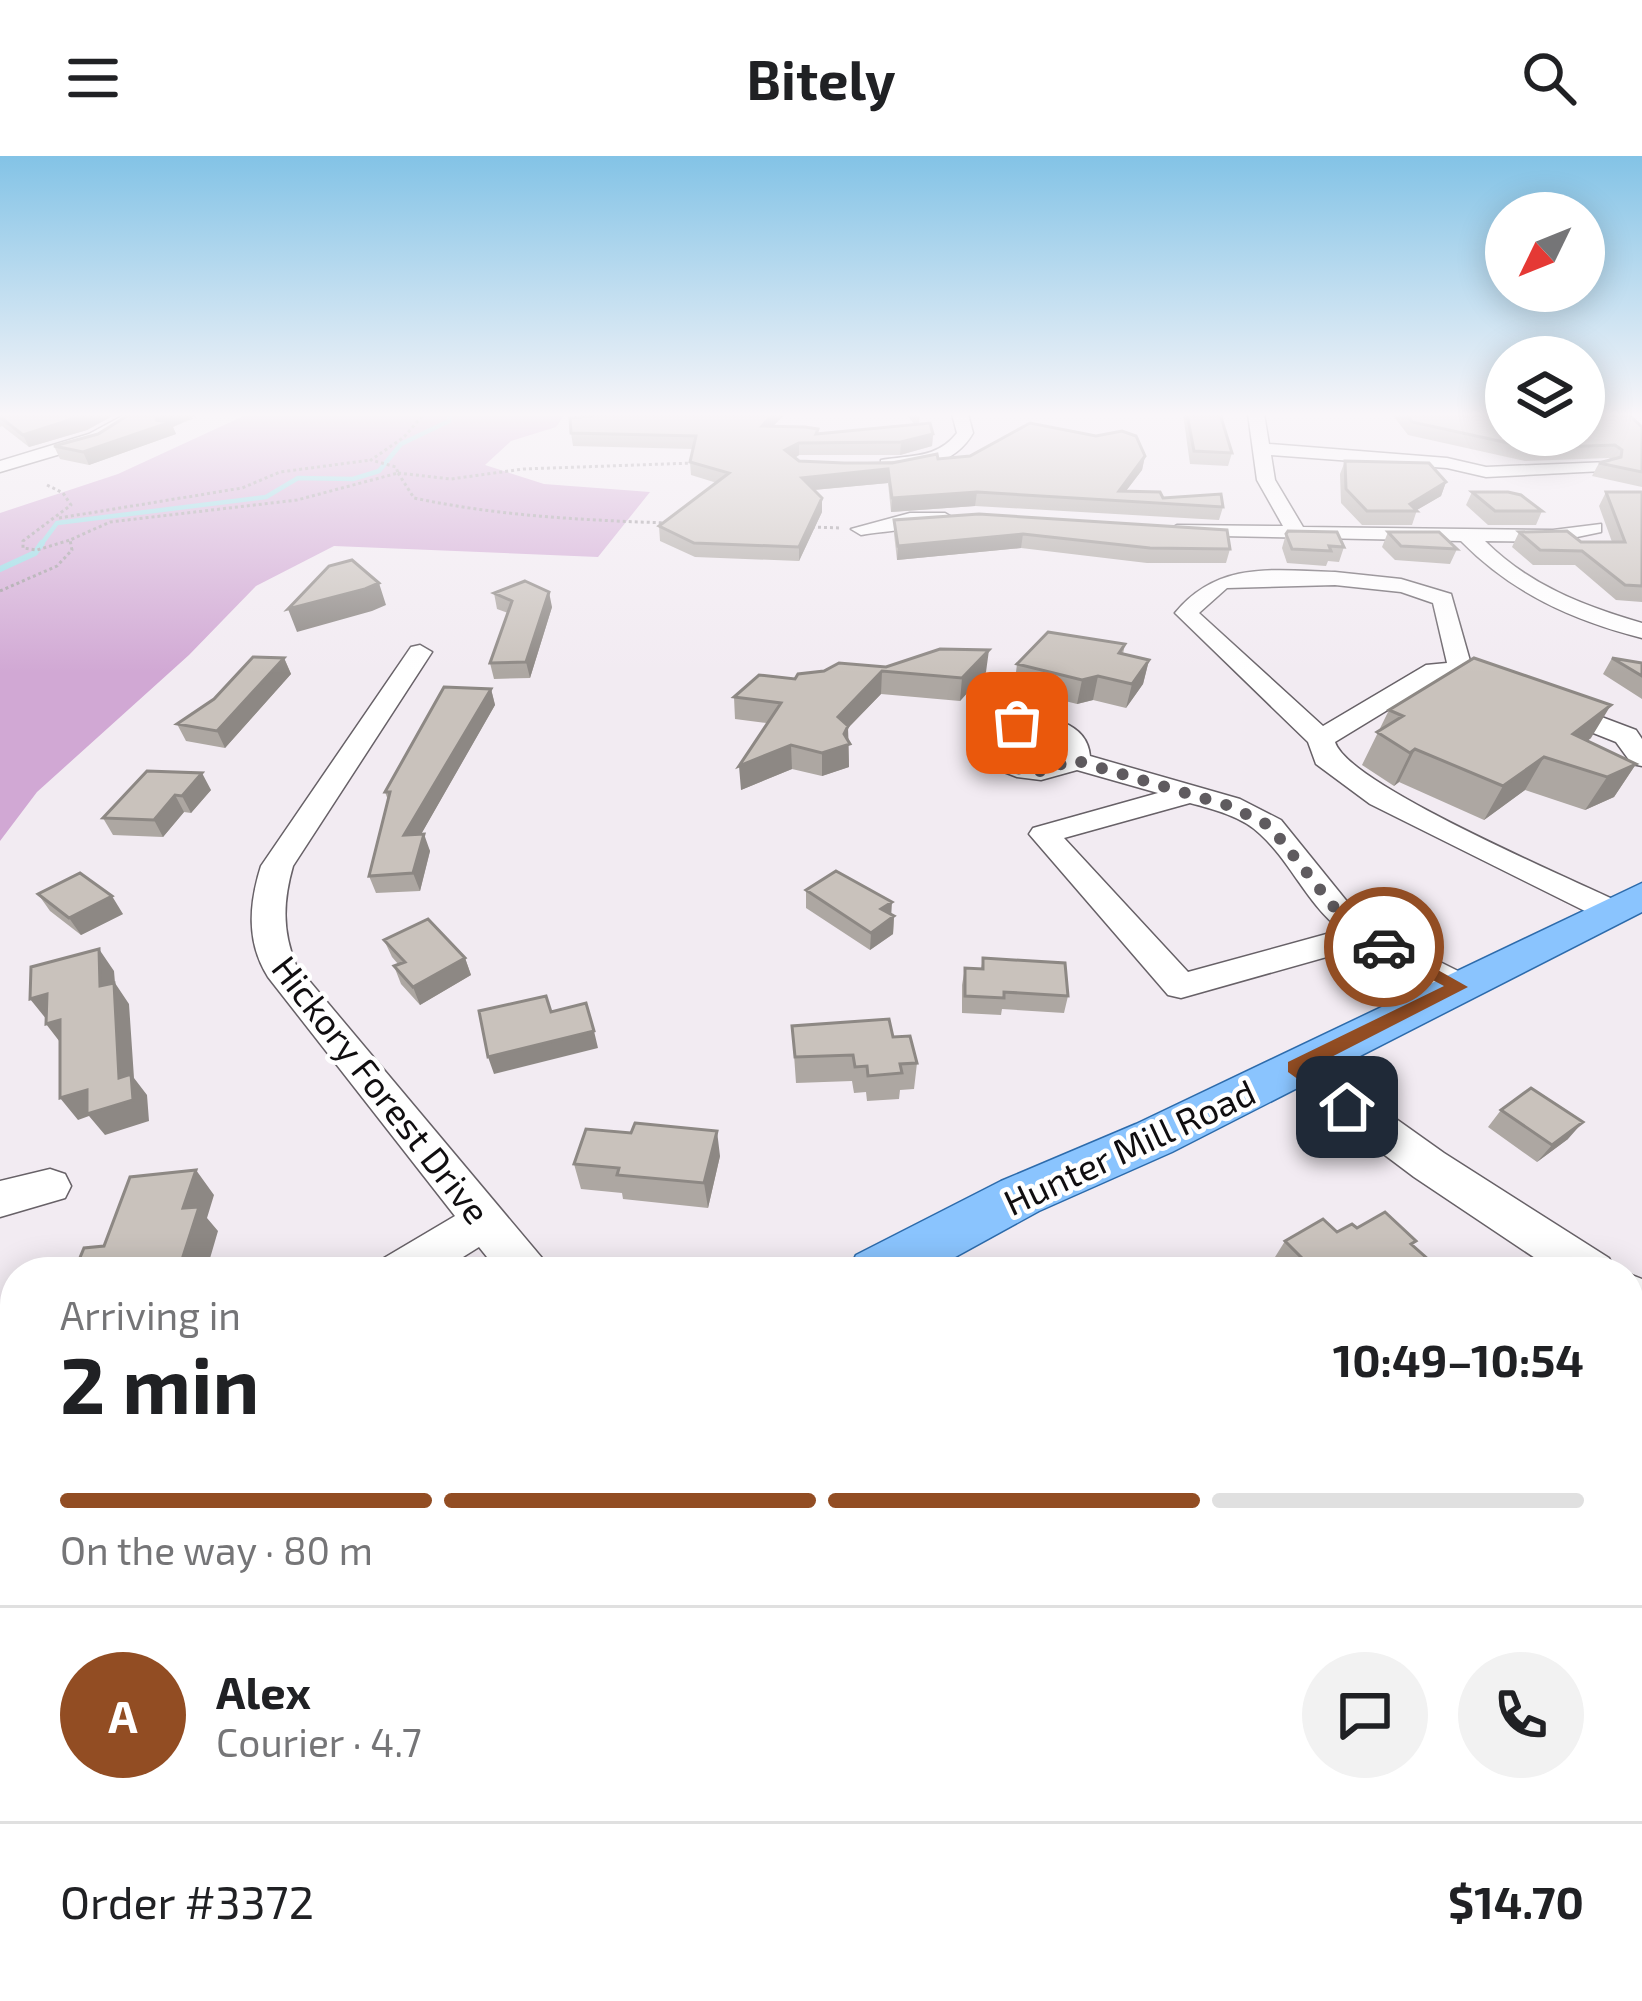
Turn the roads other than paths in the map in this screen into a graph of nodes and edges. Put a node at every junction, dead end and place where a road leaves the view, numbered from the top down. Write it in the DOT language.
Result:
graph roads {
  1 [pos="1278,500"];
  2 [pos="970,518"];
  3 [pos="1594,528"];
  4 [pos="861,529"];
  5 [pos="1150,530"];
  6 [pos="1297,534"];
  7 [pos="1468,536"];
  8 [pos="1642,631"];
  9 [pos="420,652"];
  10 [pos="1462,673"];
  11 [pos="1321,739"];
  12 [pos="1642,758"];
  13 [pos="1074,760"];
  14 [pos="1189,794"];
  15 [pos="1627,903"];
  16 [pos="1368,934"];
  17 [pos="1459,987"];
  18 [pos="1295,1067"];
  19 [pos="50,1186"];
  20 [pos="0,1199"];
  21 [pos="484,1221"];
  22 [pos="425,1257"];
  23 [pos="514,1257"];
  24 [pos="904,1257"];
  25 [pos="1570,1257"];
  1 -- 6 [label="street"];
  2 -- 4 [label="street"];
  3 -- 7 [label="street"];
  5 -- 6 [label="street"];
  6 -- 7 [label="street"];
  7 -- 8 [label="street"];
  9 -- 21 [label="street, Hickory Forest Drive"];
  10 -- 11 [label="street"];
  10 -- 11 [label="street"];
  10 -- 12 [label="street"];
  11 -- 15 [label="street"];
  13 -- 14 [label="street"];
  14 -- 16 [label="street"];
  14 -- 16 [label="street"];
  15 -- 17 [label="main road, Hunter Mill Road"];
  16 -- 17 [label="street"];
  17 -- 18 [label="main road, Hunter Mill Road"];
  18 -- 24 [label="main road, Hunter Mill Road"];
  18 -- 25 [label="street"];
  19 -- 20 [label="street"];
  21 -- 22 [label="street"];
  21 -- 23 [label="street, Hickory Forest Drive"];
}
